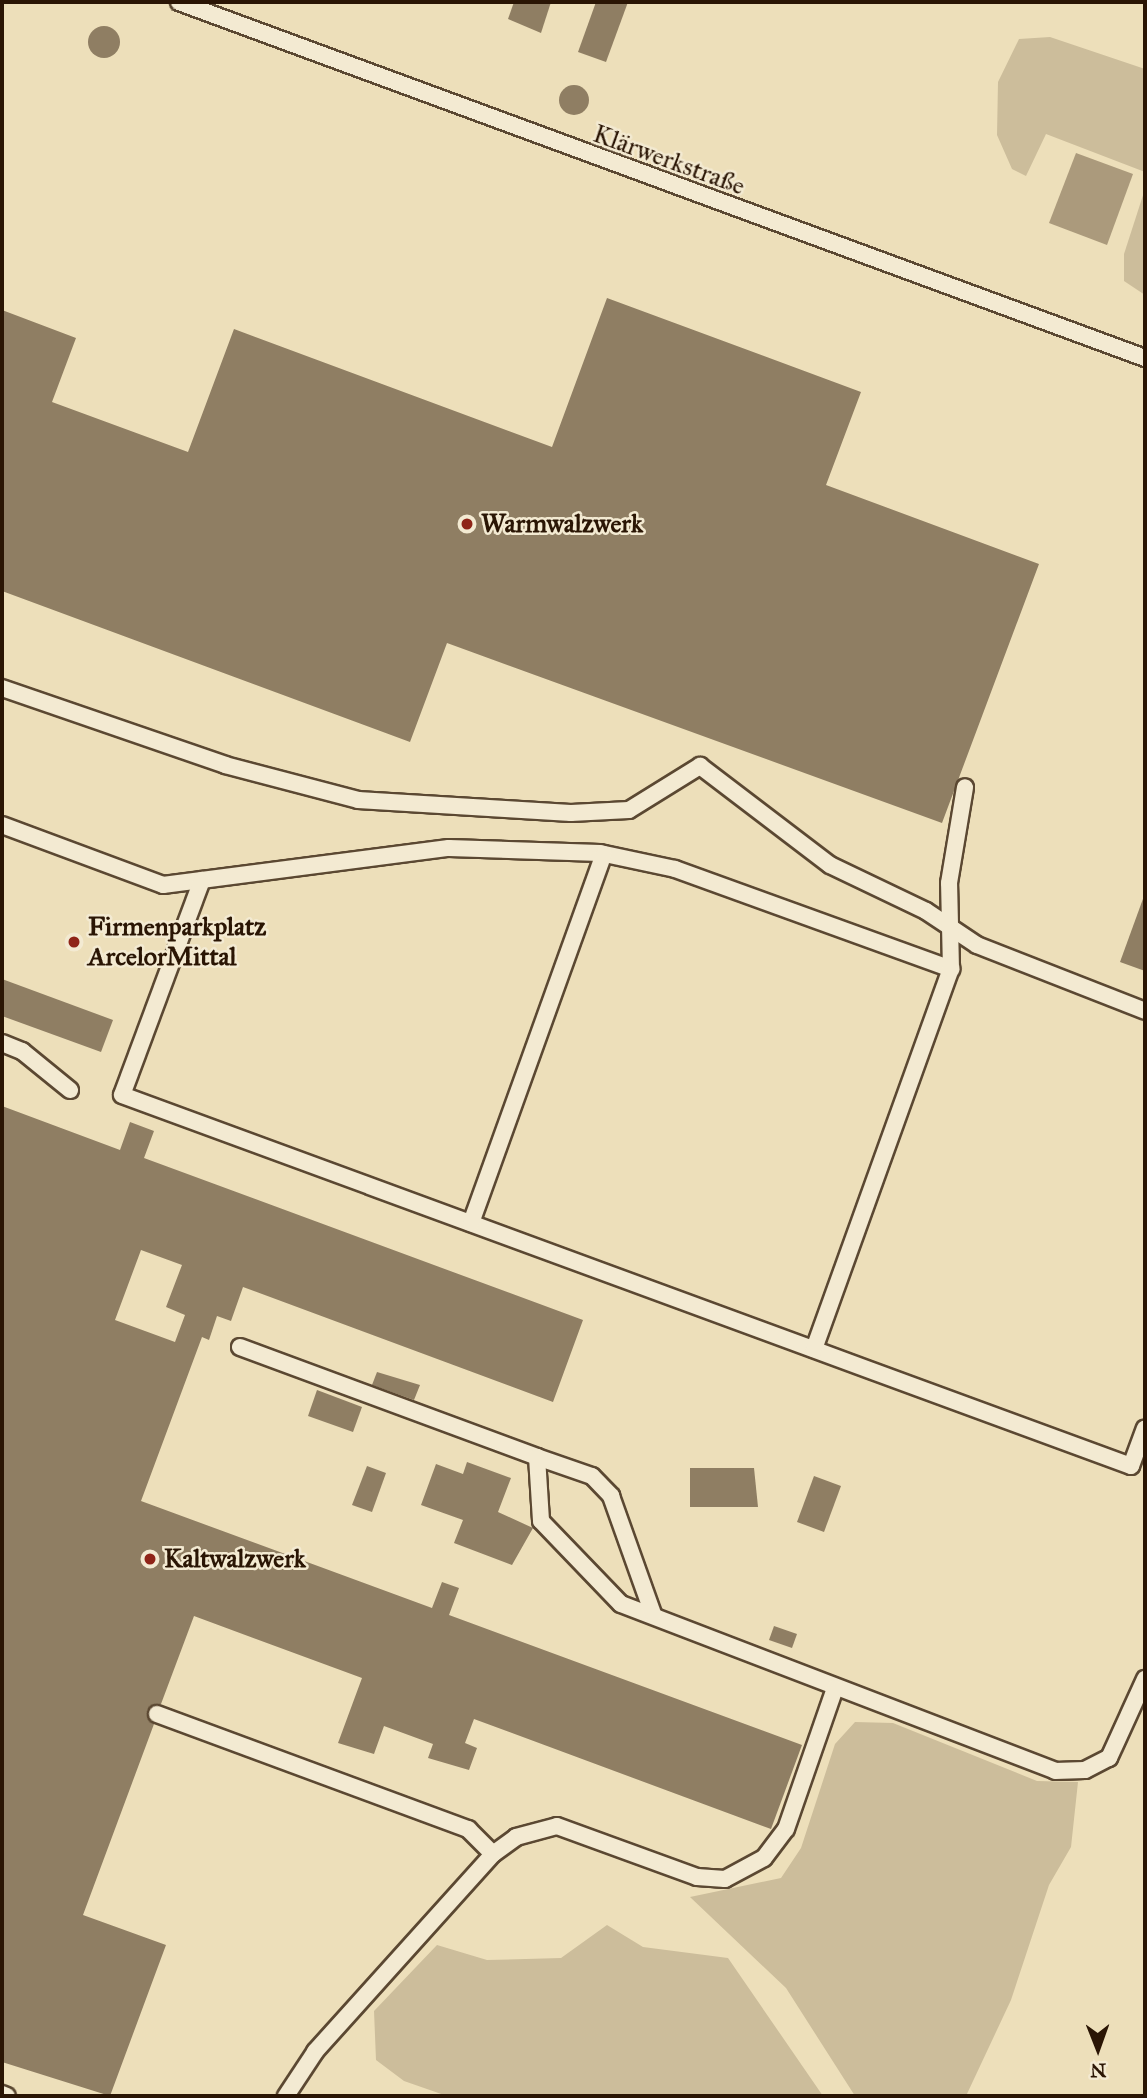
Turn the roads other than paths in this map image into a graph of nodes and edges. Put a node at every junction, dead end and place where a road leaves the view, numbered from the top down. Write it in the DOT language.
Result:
graph roads {
  1 [pos="179,2"];
  2 [pos="1145,358"];
  3 [pos="2,688"];
  4 [pos="965,787"];
  5 [pos="2,825"];
  6 [pos="604,854"];
  7 [pos="202,880"];
  8 [pos="950,927"];
  9 [pos="951,969"];
  10 [pos="1145,1011"];
  11 [pos="2,1043"];
  12 [pos="70,1090"];
  13 [pos="471,1223"];
  14 [pos="240,1347"];
  15 [pos="814,1349"];
  16 [pos="1145,1428"];
  17 [pos="537,1457"];
  18 [pos="653,1614"];
  19 [pos="1145,1679"];
  20 [pos="835,1688"];
  21 [pos="158,1714"];
  22 [pos="493,1854"];
  23 [pos="2,2094"];
  24 [pos="8,2096"];
  25 [pos="286,2096"];
  1 -- 2 [label="street, Klärwerkstraße"];
  3 -- 8 [label="street"];
  4 -- 8 [label="street"];
  5 -- 7 [label="street"];
  6 -- 7 [label="street"];
  6 -- 9 [label="street"];
  6 -- 13 [label="street"];
  7 -- 13 [label="street"];
  8 -- 9 [label="street"];
  8 -- 10 [label="street"];
  9 -- 15 [label="street"];
  11 -- 12 [label="street"];
  13 -- 15 [label="street"];
  14 -- 17 [label="street"];
  15 -- 16 [label="street"];
  17 -- 18 [label="street"];
  17 -- 18 [label="street"];
  18 -- 20 [label="street"];
  19 -- 20 [label="street"];
  20 -- 22 [label="street"];
  21 -- 22 [label="street"];
  22 -- 25 [label="street"];
  23 -- 24 [label="street"];
}
